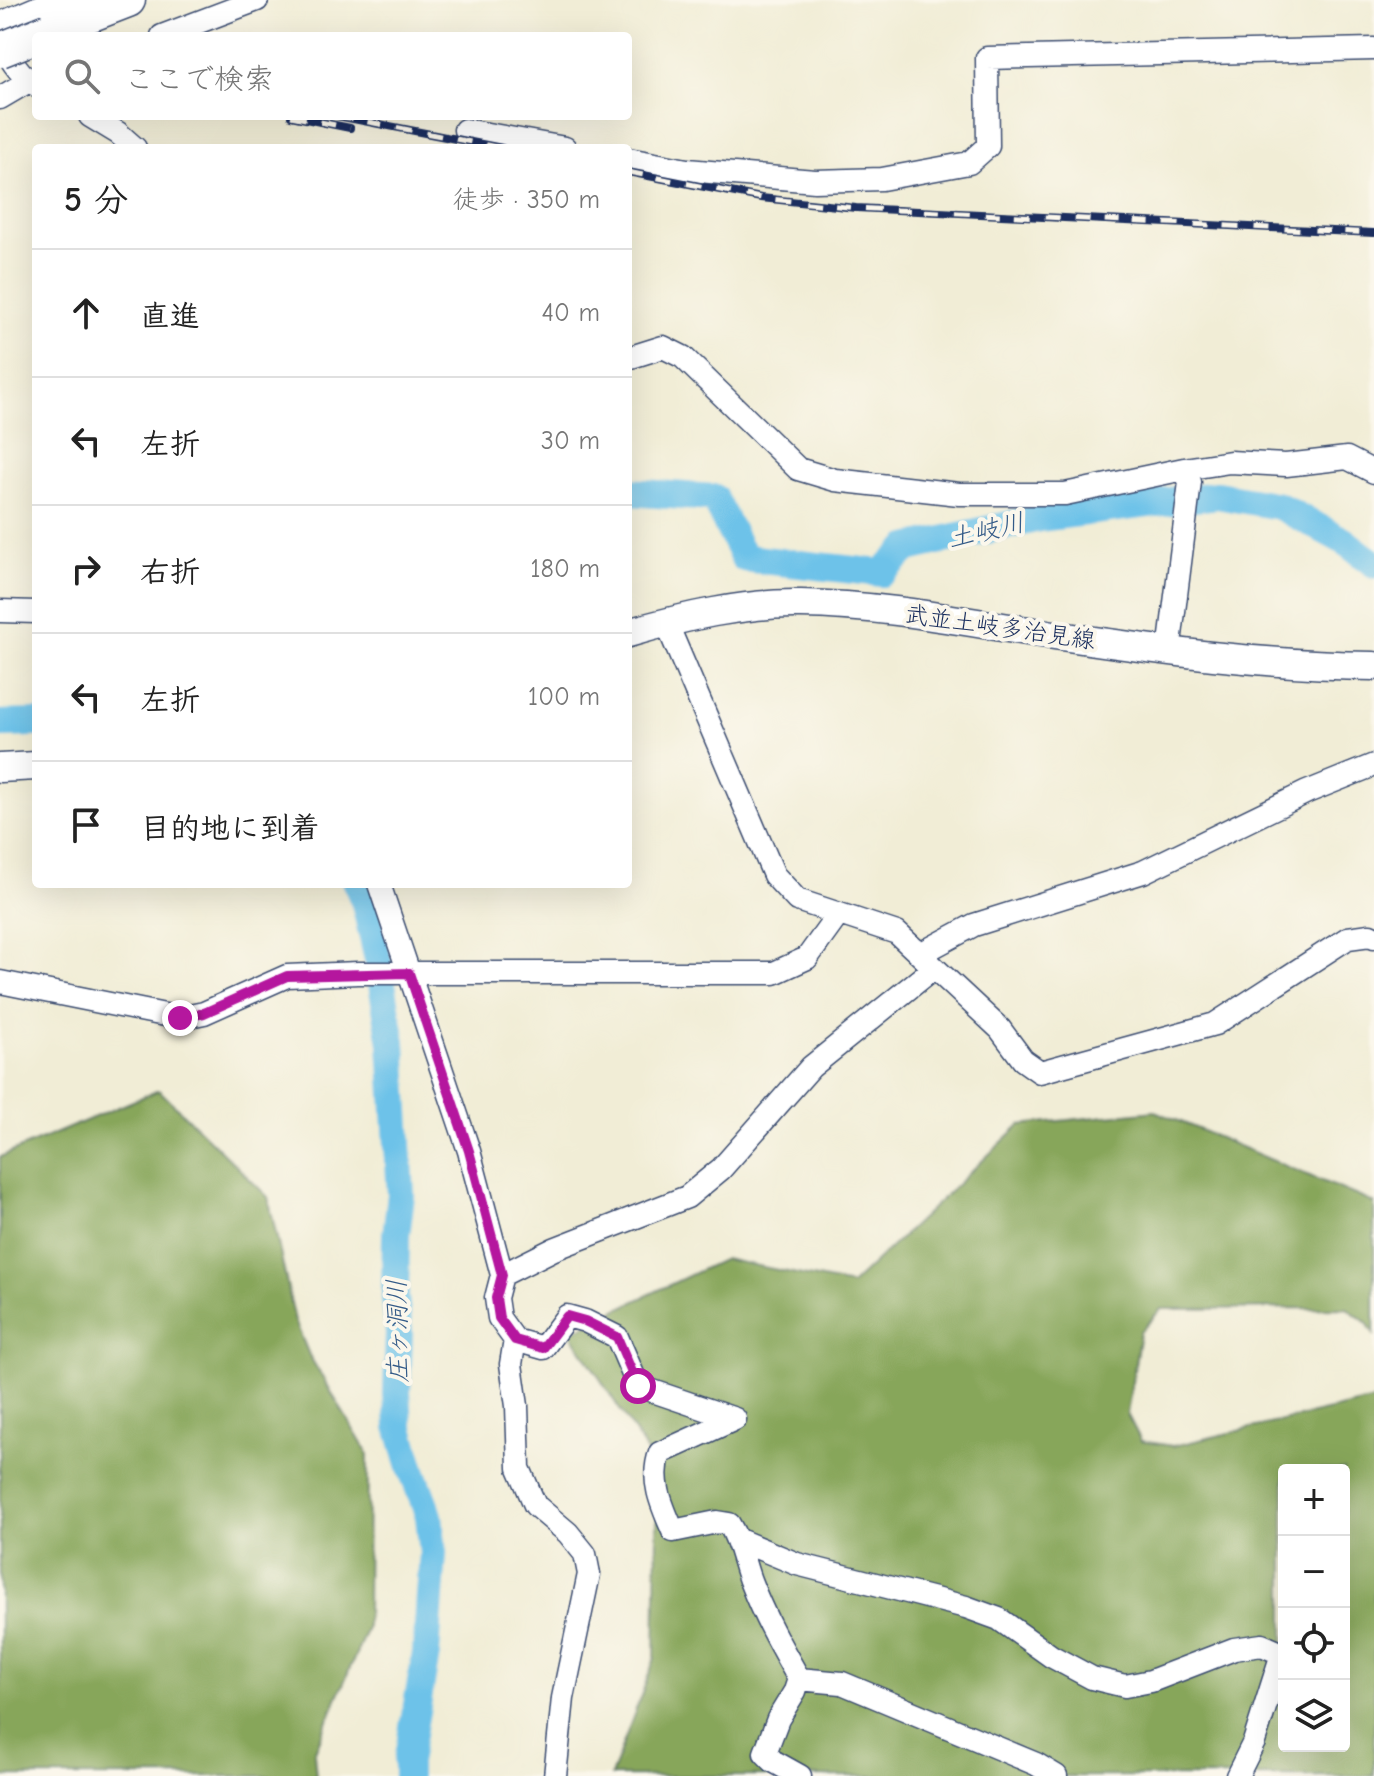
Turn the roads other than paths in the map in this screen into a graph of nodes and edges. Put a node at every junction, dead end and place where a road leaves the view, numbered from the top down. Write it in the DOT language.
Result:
graph roads {
  1 [pos="70,0"];
  2 [pos="128,0"];
  3 [pos="257,0"];
  4 [pos="41,22"];
  5 [pos="0,30"];
  6 [pos="173,32"];
  7 [pos="0,39"];
  8 [pos="1374,49"];
  9 [pos="0,50"];
  10 [pos="32,83"];
  11 [pos="0,98"];
  12 [pos="97,120"];
  13 [pos="465,130"];
  14 [pos="130,144"];
  15 [pos="543,144"];
  16 [pos="632,160"];
  17 [pos="632,357"];
  18 [pos="1374,472"];
  19 [pos="1187,475"];
  20 [pos="0,611"];
  21 [pos="32,612"];
  22 [pos="666,622"];
  23 [pos="632,632"];
  24 [pos="1171,644"];
  25 [pos="1374,666"];
  26 [pos="1374,765"];
  27 [pos="32,766"];
  28 [pos="0,768"];
  29 [pos="380,888"];
  30 [pos="838,915"];
  31 [pos="1373,933"];
  32 [pos="927,961"];
  33 [pos="409,973"];
  34 [pos="0,982"];
  35 [pos="502,1275"];
  36 [pos="515,1340"];
  37 [pos="739,1540"];
  38 [pos="799,1679"];
  39 [pos="555,1776"];
  40 [pos="800,1776"];
  41 [pos="1056,1776"];
  42 [pos="1237,1776"];
  1 -- 4 [label="highway"];
  2 -- 4 [label="highway"];
  3 -- 6 [label="street"];
  4 -- 5 [label="highway"];
  4 -- 9 [label="highway, bridge"];
  7 -- 10 [label="street"];
  8 -- 16 [label="street"];
  10 -- 11 [label="street"];
  12 -- 14 [label="street"];
  13 -- 15 [label="street"];
  17 -- 19 [label="street"];
  18 -- 19 [label="street"];
  19 -- 24 [label="street"];
  20 -- 21 [label="street"];
  22 -- 23 [label="main road, 武並土岐多治見線"];
  22 -- 24 [label="main road, 武並土岐多治見線"];
  22 -- 30 [label="street"];
  24 -- 25 [label="main road, 武並土岐多治見線"];
  26 -- 32 [label="street"];
  27 -- 28 [label="main road"];
  29 -- 33 [label="street"];
  30 -- 32 [label="street"];
  30 -- 33 [label="street"];
  31 -- 32 [label="street"];
  32 -- 35 [label="street"];
  33 -- 34 [label="street"];
  33 -- 35 [label="street"];
  35 -- 36 [label="street"];
  36 -- 37 [label="street"];
  36 -- 39 [label="street"];
  37 -- 38 [label="street"];
  37 -- 42 [label="street"];
  38 -- 40 [label="street"];
  38 -- 41 [label="street"];
}
